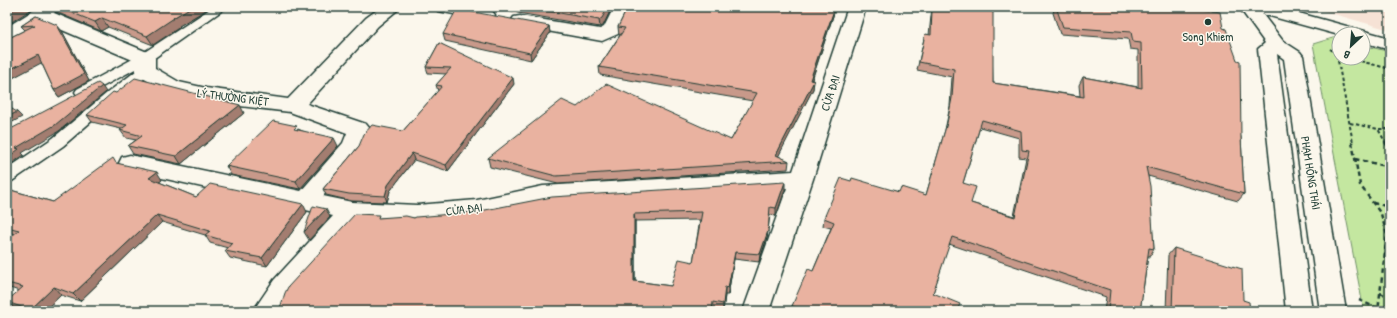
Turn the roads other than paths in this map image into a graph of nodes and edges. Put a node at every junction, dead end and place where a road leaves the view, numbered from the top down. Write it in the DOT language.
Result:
graph roads {
  1 [pos="221,7"];
  2 [pos="392,7"];
  3 [pos="444,7"];
  4 [pos="623,7"];
  5 [pos="857,7"];
  6 [pos="1248,7"];
  7 [pos="1257,7"];
  8 [pos="45,11"];
  9 [pos="1331,27"];
  10 [pos="7,35"];
  11 [pos="1371,38"];
  12 [pos="1276,44"];
  13 [pos="1390,44"];
  14 [pos="145,64"];
  15 [pos="69,99"];
  16 [pos="293,106"];
  17 [pos="130,163"];
  18 [pos="7,177"];
  19 [pos="802,179"];
  20 [pos="307,200"];
  21 [pos="352,211"];
  22 [pos="1293,263"];
  23 [pos="1327,273"];
  24 [pos="266,311"];
  25 [pos="756,311"];
  26 [pos="1299,311"];
  27 [pos="1333,311"];
  1 -- 14 [label="lane"];
  2 -- 16 [label="street"];
  3 -- 4 [label="street"];
  5 -- 19 [label="street, CỬA ĐẠI"];
  6 -- 12 [label="street, PHẠM HỒNG THÁI"];
  7 -- 9 [label="street"];
  8 -- 10 [label="street"];
  8 -- 14 [label="street, LÝ THƯỜNG KIỆT"];
  11 -- 13 [label="street"];
  12 -- 22 [label="street"];
  12 -- 23 [label="street, PHẠM HỒNG THÁI"];
  14 -- 15 [label="lane"];
  14 -- 16 [label="street, LÝ THƯỜNG KIỆT"];
  14 -- 18 [label="lane"];
  16 -- 20 [label="street, LÝ THƯỜNG KIỆT"];
  17 -- 20 [label="street, CỬA ĐẠI"];
  19 -- 21 [label="street, CỬA ĐẠI"];
  19 -- 25 [label="street, CỬA ĐẠI"];
  20 -- 21 [label="street, CỬA ĐẠI"];
  21 -- 24 [label="street"];
  22 -- 23 [label="street"];
  22 -- 26 [label="street"];
  23 -- 27 [label="street, PHẠM HỒNG THÁI"];
}
